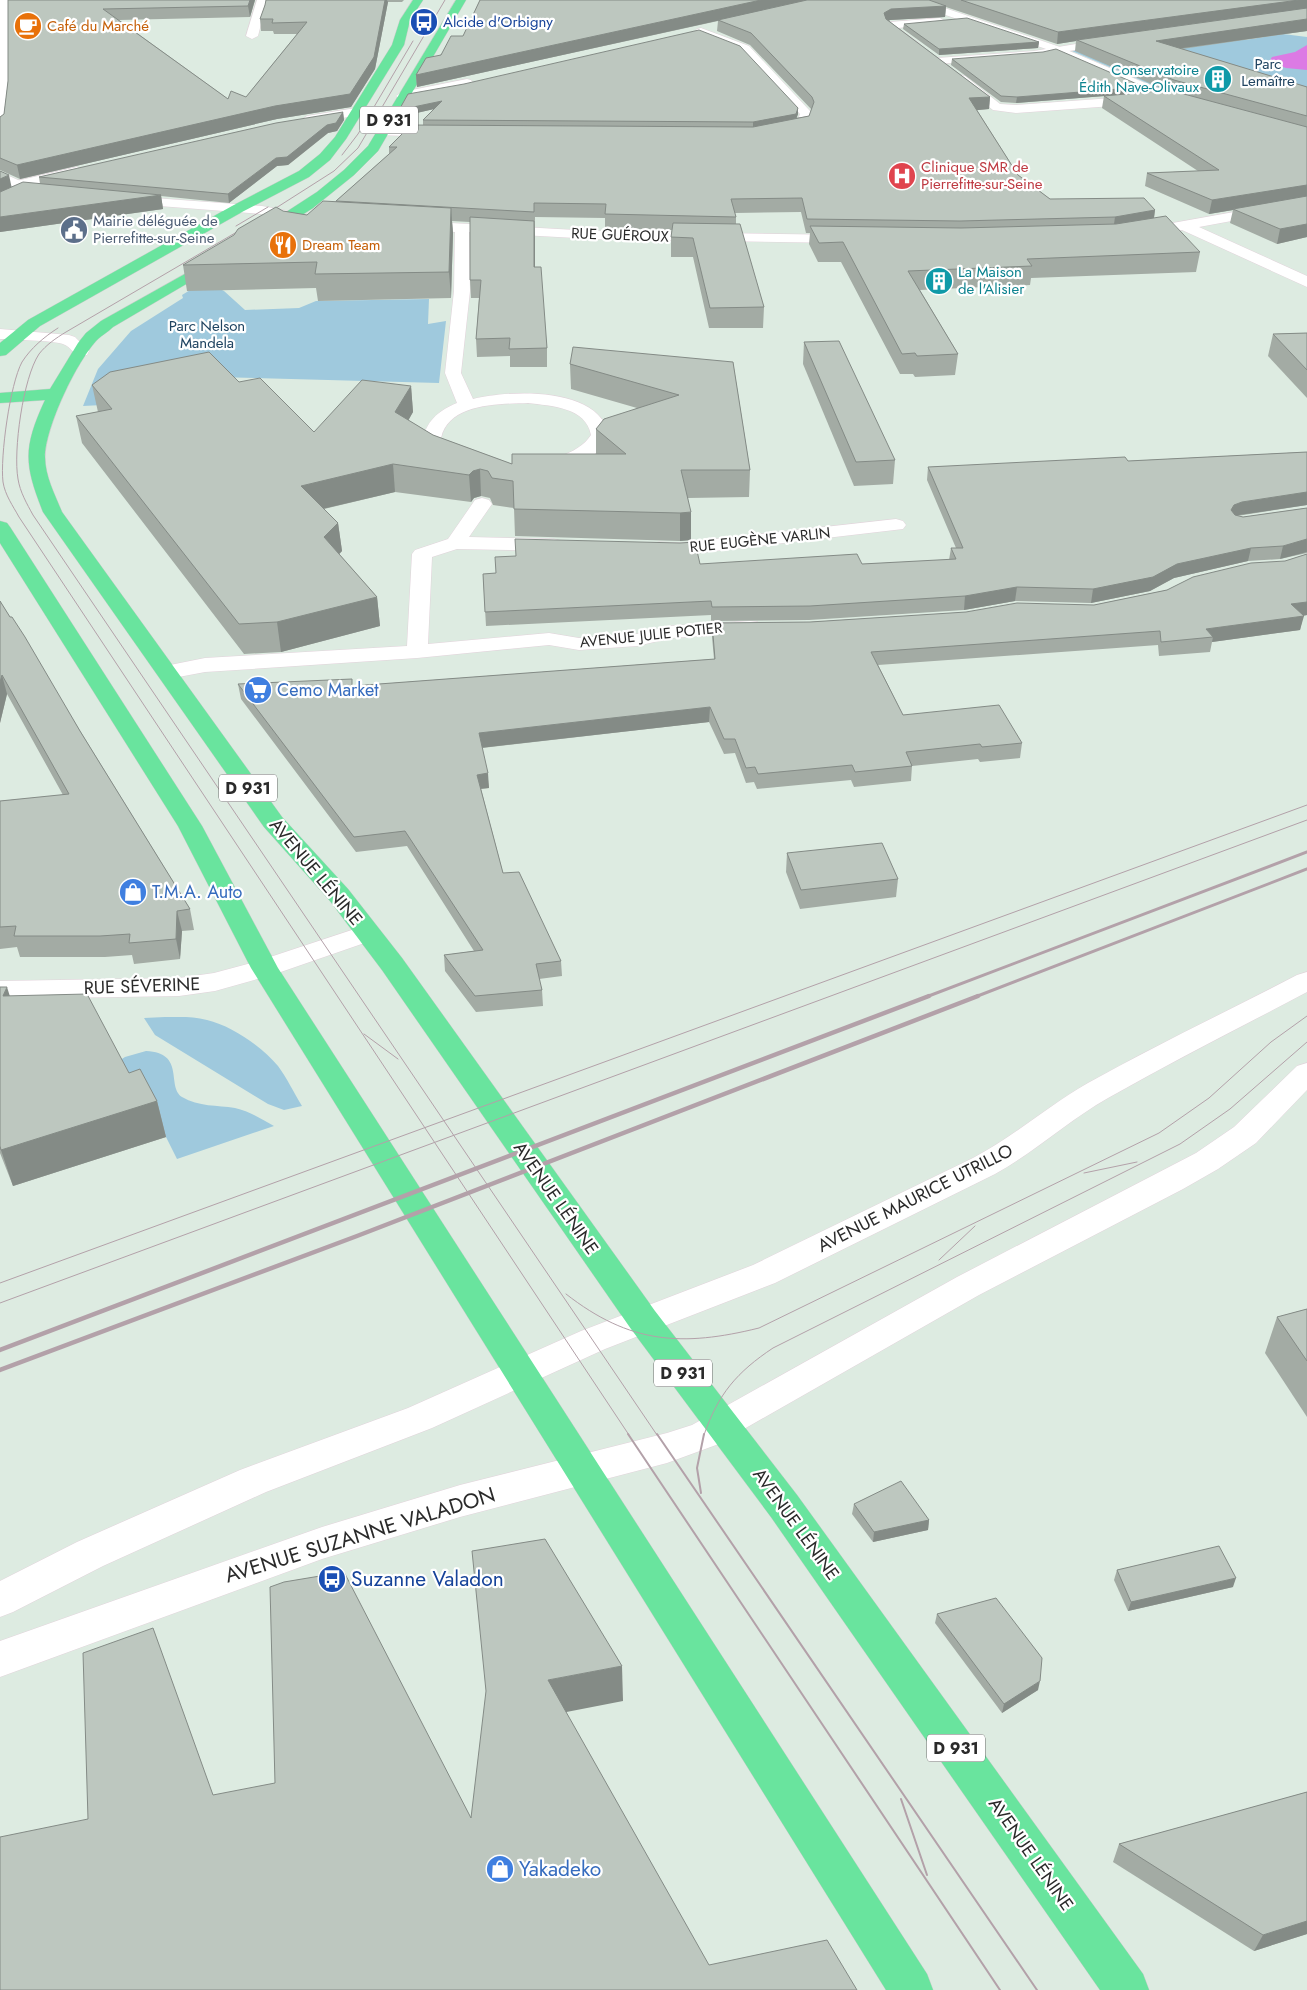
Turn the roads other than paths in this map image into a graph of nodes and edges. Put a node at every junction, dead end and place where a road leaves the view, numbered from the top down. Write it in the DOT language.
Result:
graph roads {
  1 [pos="2,0"];
  2 [pos="8,0"];
  3 [pos="262,0"];
  4 [pos="418,0"];
  5 [pos="461,0"];
  6 [pos="911,0"];
  7 [pos="969,19"];
  8 [pos="720,26"];
  9 [pos="252,36"];
  10 [pos="1124,40"];
  11 [pos="1056,49"];
  12 [pos="1,57"];
  13 [pos="937,61"];
  14 [pos="483,80"];
  15 [pos="402,96"];
  16 [pos="1168,97"];
  17 [pos="1,99"];
  18 [pos="1205,107"];
  19 [pos="356,112"];
  20 [pos="295,122"];
  21 [pos="0,126"];
  22 [pos="382,132"];
  23 [pos="457,133"];
  24 [pos="762,133"];
  25 [pos="87,169"];
  26 [pos="9,182"];
  27 [pos="45,192"];
  28 [pos="112,198"];
  29 [pos="0,202"];
  30 [pos="1307,203"];
  31 [pos="237,209"];
  32 [pos="291,215"];
  33 [pos="319,219"];
  34 [pos="395,224"];
  35 [pos="1186,226"];
  36 [pos="462,228"];
  37 [pos="1122,235"];
  38 [pos="251,240"];
  39 [pos="863,240"];
  40 [pos="226,255"];
  41 [pos="1307,282"];
  42 [pos="8,335"];
  43 [pos="0,351"];
  44 [pos="81,351"];
  45 [pos="57,394"];
  46 [pos="0,398"];
  47 [pos="467,406"];
  48 [pos="482,504"];
  49 [pos="896,525"];
  50 [pos="0,526"];
  51 [pos="455,543"];
  52 [pos="572,546"];
  53 [pos="641,548"];
  54 [pos="766,627"];
  55 [pos="417,652"];
  56 [pos="168,672"];
  57 [pos="367,933"];
  58 [pos="265,968"];
  59 [pos="1307,981"];
  60 [pos="0,990"];
  61 [pos="1307,1073"];
  62 [pos="643,1320"];
  63 [pos="520,1372"];
  64 [pos="724,1425"];
  65 [pos="582,1470"];
  66 [pos="0,1600"];
  67 [pos="0,1658"];
  68 [pos="911,1990"];
  69 [pos="1127,1990"];
  1 -- 2 [label="street"];
  1 -- 12 [label="street"];
  3 -- 9 [label="street"];
  4 -- 19 [label="main road, D 931"];
  5 -- 15 [label="main road, D 931"];
  6 -- 7 [label="street"];
  7 -- 11 [label="street"];
  7 -- 13 [label="street"];
  8 -- 24 [label="street"];
  10 -- 11 [label="street"];
  11 -- 13 [label="street"];
  11 -- 16 [label="street"];
  12 -- 17 [label="street"];
  13 -- 16 [label="street"];
  14 -- 15 [label="street"];
  15 -- 22 [label="main road, D 931"];
  16 -- 18 [label="street"];
  17 -- 21 [label="street"];
  19 -- 20 [label="street"];
  19 -- 31 [label="main road, D 931"];
  22 -- 23 [label="street"];
  22 -- 32 [label="main road, D 931"];
  25 -- 26 [label="street"];
  26 -- 27 [label="street"];
  26 -- 29 [label="street"];
  28 -- 31 [label="street"];
  30 -- 35 [label="street"];
  31 -- 32 [label="street"];
  31 -- 42 [label="main road, D 931"];
  32 -- 33 [label="street"];
  32 -- 38 [label="main road, D 931"];
  34 -- 36 [label="street, RUE GUÉROUX"];
  35 -- 37 [label="street"];
  35 -- 41 [label="street"];
  36 -- 39 [label="street, RUE GUÉROUX"];
  36 -- 47 [label="street"];
  40 -- 44 [label="main road, D 931"];
  42 -- 43 [label="main road, D 931"];
  42 -- 44 [label="street"];
  44 -- 45 [label="main road, D 931"];
  45 -- 46 [label="main road"];
  45 -- 56 [label="main road, AVENUE LÉNINE / D 931"];
  47 -- 47 [label="street"];
  48 -- 51 [label="street"];
  49 -- 53 [label="street, RUE EUGÈNE VARLIN"];
  50 -- 58 [label="main road"];
  51 -- 52 [label="street"];
  51 -- 55 [label="street"];
  54 -- 55 [label="street, AVENUE JULIE POTIER"];
  55 -- 56 [label="street, AVENUE JULIE POTIER"];
  56 -- 57 [label="main road, AVENUE LÉNINE / D 931"];
  57 -- 58 [label="street, RUE SÉVERINE"];
  57 -- 62 [label="main road, AVENUE LÉNINE / D 931"];
  58 -- 60 [label="street, RUE SÉVERINE"];
  58 -- 63 [label="main road"];
  59 -- 62 [label="street, AVENUE MAURICE UTRILLO"];
  61 -- 64 [label="street"];
  62 -- 63 [label="street"];
  62 -- 64 [label="main road, AVENUE LÉNINE / D 931"];
  63 -- 65 [label="main road"];
  63 -- 66 [label="street"];
  64 -- 65 [label="street, AVENUE SUZANNE VALADON"];
  64 -- 69 [label="main road, AVENUE LÉNINE / D 931"];
  65 -- 67 [label="street, AVENUE SUZANNE VALADON"];
  65 -- 68 [label="main road"];
}
